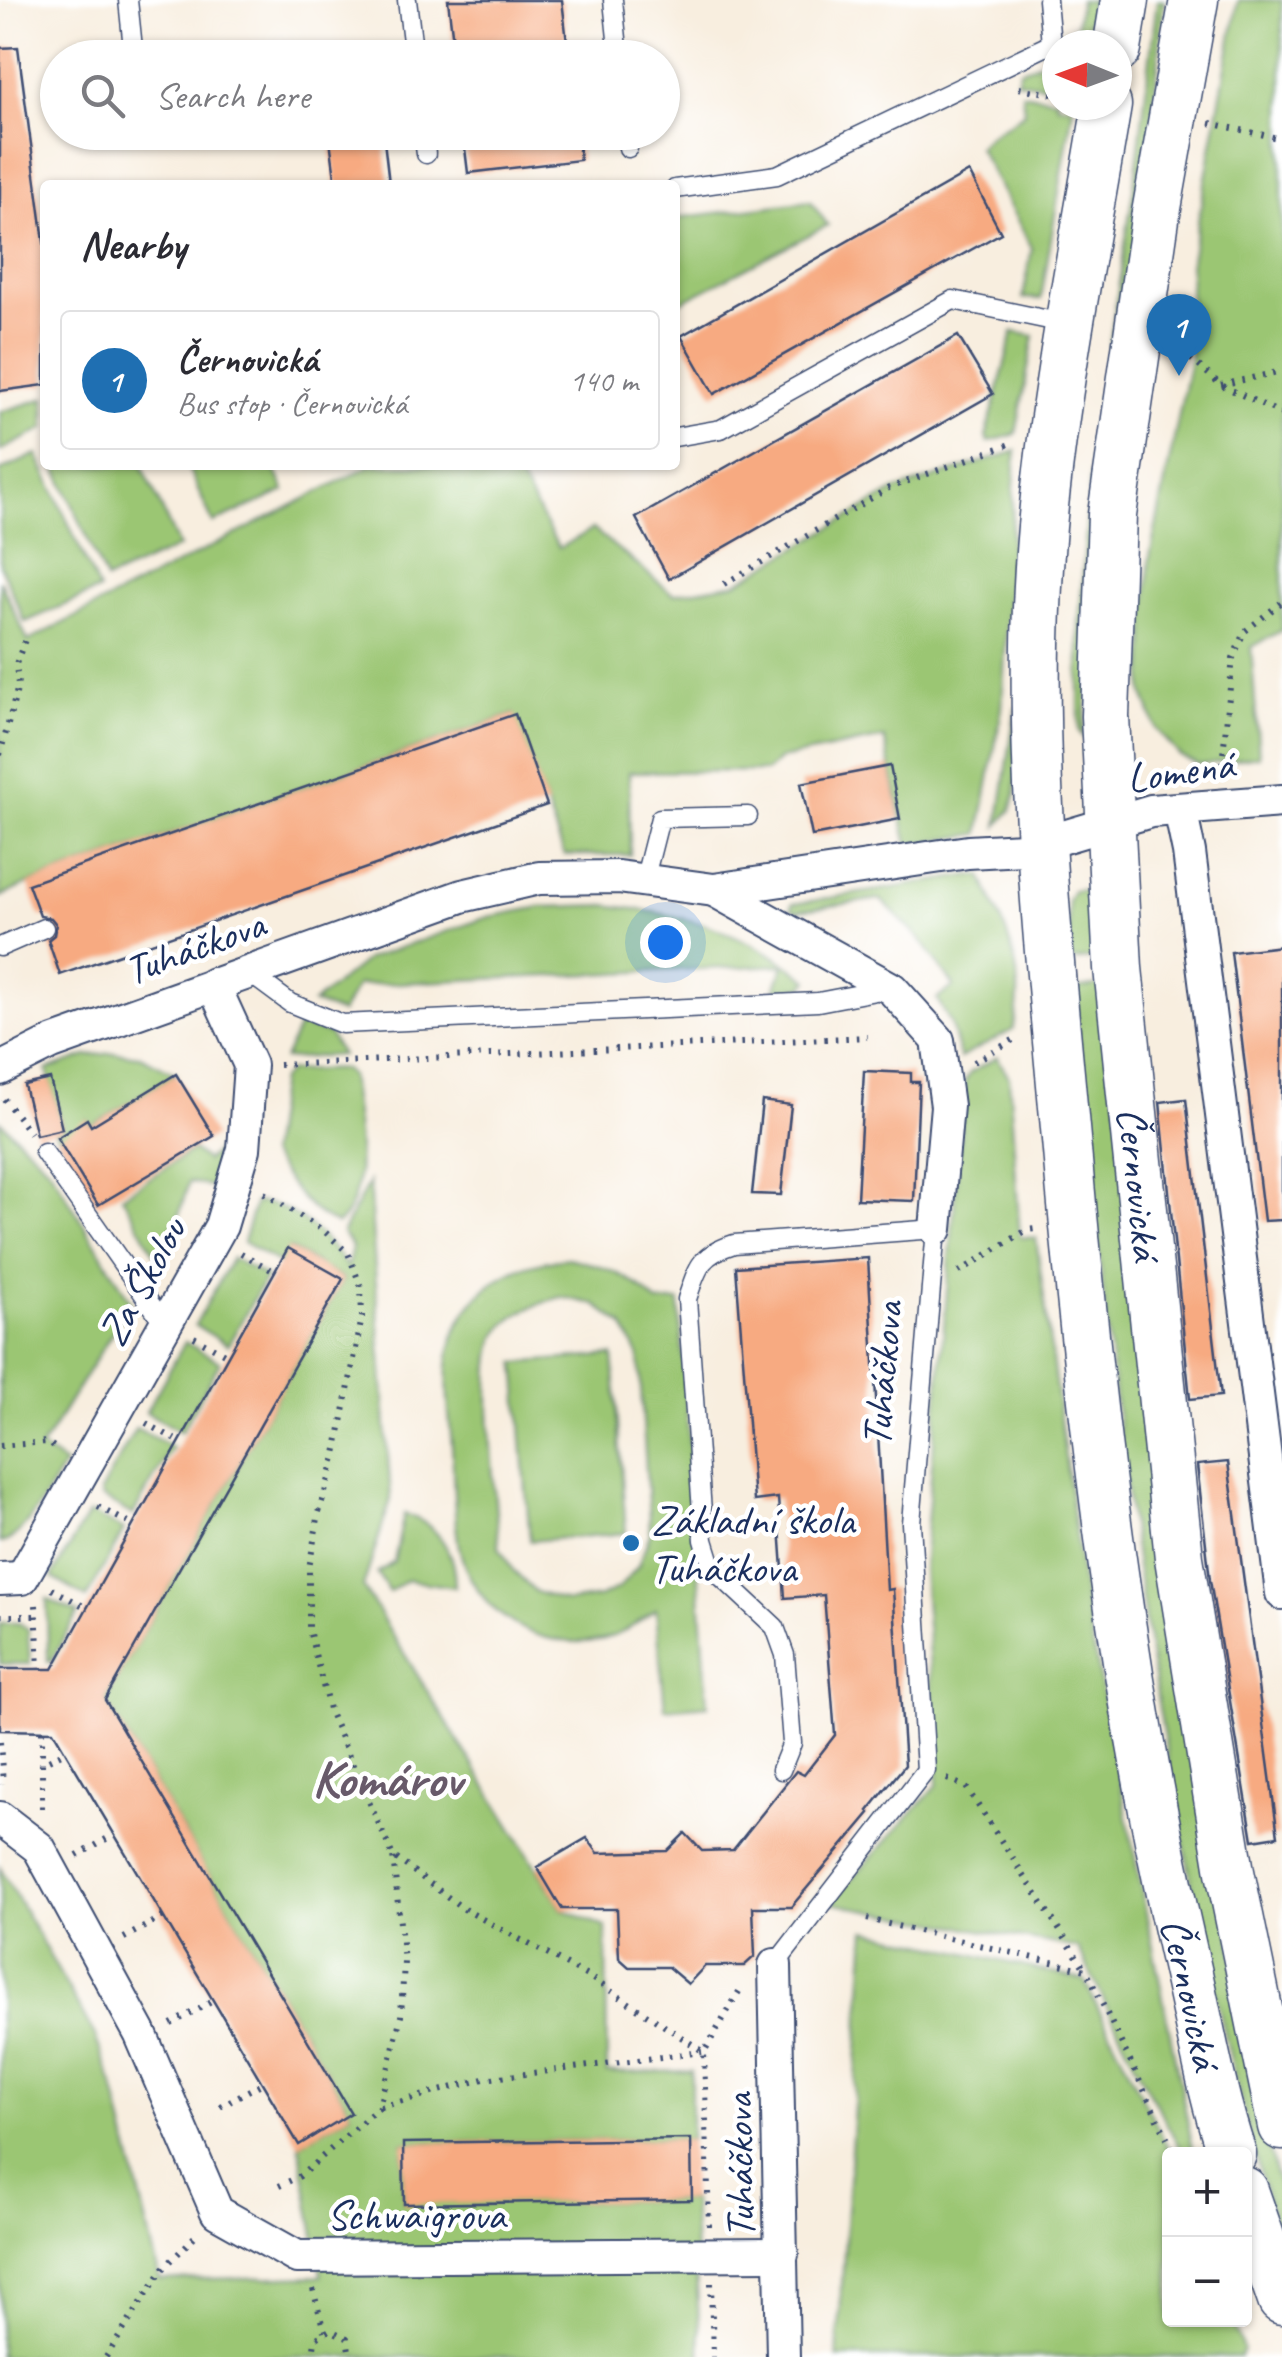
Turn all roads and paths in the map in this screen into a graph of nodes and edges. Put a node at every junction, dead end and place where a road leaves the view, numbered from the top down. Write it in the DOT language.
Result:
graph roads {
  1 [pos="128,0"];
  2 [pos="407,0"];
  3 [pos="613,0"];
  4 [pos="1047,0"];
  5 [pos="1125,0"];
  6 [pos="1194,0"];
  7 [pos="1120,30"];
  8 [pos="132,40"];
  9 [pos="412,40"];
  10 [pos="617,40"];
  11 [pos="1104,120"];
  12 [pos="1203,121"];
  13 [pos="1282,139"];
  14 [pos="426,150"];
  15 [pos="426,154"];
  16 [pos="680,188"];
  17 [pos="1070,325"];
  18 [pos="1183,352"];
  19 [pos="1282,372"];
  20 [pos="1221,384"];
  21 [pos="1282,414"];
  22 [pos="1054,432"];
  23 [pos="680,436"];
  24 [pos="724,584"];
  25 [pos="1282,602"];
  26 [pos="26,638"];
  27 [pos="0,755"];
  28 [pos="1220,778"];
  29 [pos="1282,801"];
  30 [pos="1180,809"];
  31 [pos="748,816"];
  32 [pos="1100,826"];
  33 [pos="1042,843"];
  34 [pos="644,880"];
  35 [pos="714,890"];
  36 [pos="44,928"];
  37 [pos="0,947"];
  38 [pos="248,972"];
  39 [pos="214,984"];
  40 [pos="892,988"];
  41 [pos="1025,1033"];
  42 [pos="867,1037"];
  43 [pos="278,1065"];
  44 [pos="0,1069"];
  45 [pos="943,1080"];
  46 [pos="0,1096"];
  47 [pos="44,1152"];
  48 [pos="256,1188"];
  49 [pos="1046,1227"];
  50 [pos="936,1228"];
  51 [pos="231,1248"];
  52 [pos="275,1272"];
  53 [pos="954,1275"];
  54 [pos="175,1329"];
  55 [pos="228,1356"];
  56 [pos="136,1418"];
  57 [pos="46,1442"];
  58 [pos="180,1442"];
  59 [pos="0,1446"];
  60 [pos="88,1502"];
  61 [pos="133,1526"];
  62 [pos="1279,1550"];
  63 [pos="22,1580"];
  64 [pos="1282,1594"];
  65 [pos="87,1608"];
  66 [pos="0,1616"];
  67 [pos="36,1616"];
  68 [pos="39,1669"];
  69 [pos="42,1731"];
  70 [pos="0,1742"];
  71 [pos="66,1752"];
  72 [pos="42,1763"];
  73 [pos="781,1770"];
  74 [pos="926,1770"];
  75 [pos="2,1784"];
  76 [pos="42,1814"];
  77 [pos="0,1818"];
  78 [pos="115,1834"];
  79 [pos="393,1856"];
  80 [pos="72,1859"];
  81 [pos="164,1916"];
  82 [pos="867,1919"];
  83 [pos="119,1942"];
  84 [pos="763,1970"];
  85 [pos="1086,1970"];
  86 [pos="214,2001"];
  87 [pos="170,2024"];
  88 [pos="704,2052"];
  89 [pos="263,2083"];
  90 [pos="220,2106"];
  91 [pos="379,2107"];
  92 [pos="1282,2126"];
  93 [pos="1173,2147"];
  94 [pos="1230,2147"];
  95 [pos="278,2186"];
  96 [pos="217,2212"];
  97 [pos="1252,2213"];
  98 [pos="710,2231"];
  99 [pos="782,2254"];
  100 [pos="710,2274"];
  101 [pos="1282,2300"];
  102 [pos="106,2357"];
  103 [pos="313,2357"];
  104 [pos="350,2357"];
  105 [pos="713,2357"];
  106 [pos="783,2357"];
  1 -- 8 [label="lane"];
  2 -- 9 [label="lane"];
  3 -- 10 [label="lane"];
  4 -- 16 [label="lane"];
  5 -- 7 [label="main road"];
  6 -- 32 [label="main road, Černovická"];
  11 -- 17 [label="main road, Černovická"];
  12 -- 13 [label="path"];
  14 -- 15 [label="lane"];
  17 -- 22 [label="main road, Černovická"];
  17 -- 23 [label="lane"];
  18 -- 20 [label="path"];
  19 -- 20 [label="path"];
  20 -- 21 [label="path"];
  22 -- 24 [label="path"];
  22 -- 33 [label="main road, Černovická"];
  25 -- 28 [label="path"];
  26 -- 27 [label="path"];
  29 -- 30 [label="street, Lomená"];
  30 -- 32 [label="street, Lomená"];
  30 -- 62 [label="street"];
  31 -- 34 [label="lane"];
  32 -- 33 [label="street, Tuháčkova"];
  32 -- 92 [label="main road, Černovická"];
  33 -- 35 [label="street, Tuháčkova"];
  33 -- 94 [label="main road, Černovická"];
  34 -- 35 [label="street, Tuháčkova"];
  34 -- 38 [label="street, Tuháčkova"];
  35 -- 40 [label="street, Tuháčkova"];
  36 -- 37 [label="lane"];
  38 -- 39 [label="street, Tuháčkova"];
  38 -- 40 [label="lane"];
  39 -- 44 [label="street, Tuháčkova"];
  39 -- 54 [label="street, Za Školou"];
  40 -- 45 [label="street, Tuháčkova"];
  41 -- 45 [label="path"];
  42 -- 43 [label="path"];
  45 -- 50 [label="street, Tuháčkova"];
  46 -- 47 [label="path"];
  47 -- 54 [label="lane"];
  48 -- 79 [label="path"];
  49 -- 53 [label="path"];
  50 -- 73 [label="lane"];
  50 -- 74 [label="lane, Tuháčkova"];
  51 -- 52 [label="path"];
  54 -- 55 [label="path"];
  54 -- 63 [label="street, Za Školou"];
  56 -- 58 [label="path"];
  57 -- 59 [label="path"];
  60 -- 61 [label="path"];
  62 -- 64 [label="street"];
  63 -- 65 [label="path"];
  63 -- 67 [label="path"];
  66 -- 67 [label="path"];
  67 -- 68 [label="path"];
  69 -- 72 [label="path"];
  70 -- 75 [label="path"];
  71 -- 72 [label="path"];
  72 -- 76 [label="path"];
  74 -- 84 [label="lane"];
  74 -- 85 [label="path"];
  77 -- 96 [label="street"];
  78 -- 80 [label="path"];
  79 -- 88 [label="path"];
  79 -- 91 [label="path"];
  81 -- 83 [label="path"];
  82 -- 85 [label="path"];
  84 -- 88 [label="path"];
  84 -- 99 [label="street, Tuháčkova"];
  85 -- 93 [label="path"];
  86 -- 87 [label="path"];
  88 -- 91 [label="path"];
  88 -- 98 [label="path"];
  89 -- 90 [label="path"];
  91 -- 95 [label="path"];
  96 -- 99 [label="street, Schwaigrova"];
  96 -- 102 [label="path"];
  97 -- 101 [label="main road"];
  99 -- 106 [label="street, Tuháčkova"];
  100 -- 105 [label="path"];
  103 -- 104 [label="path"];
}
